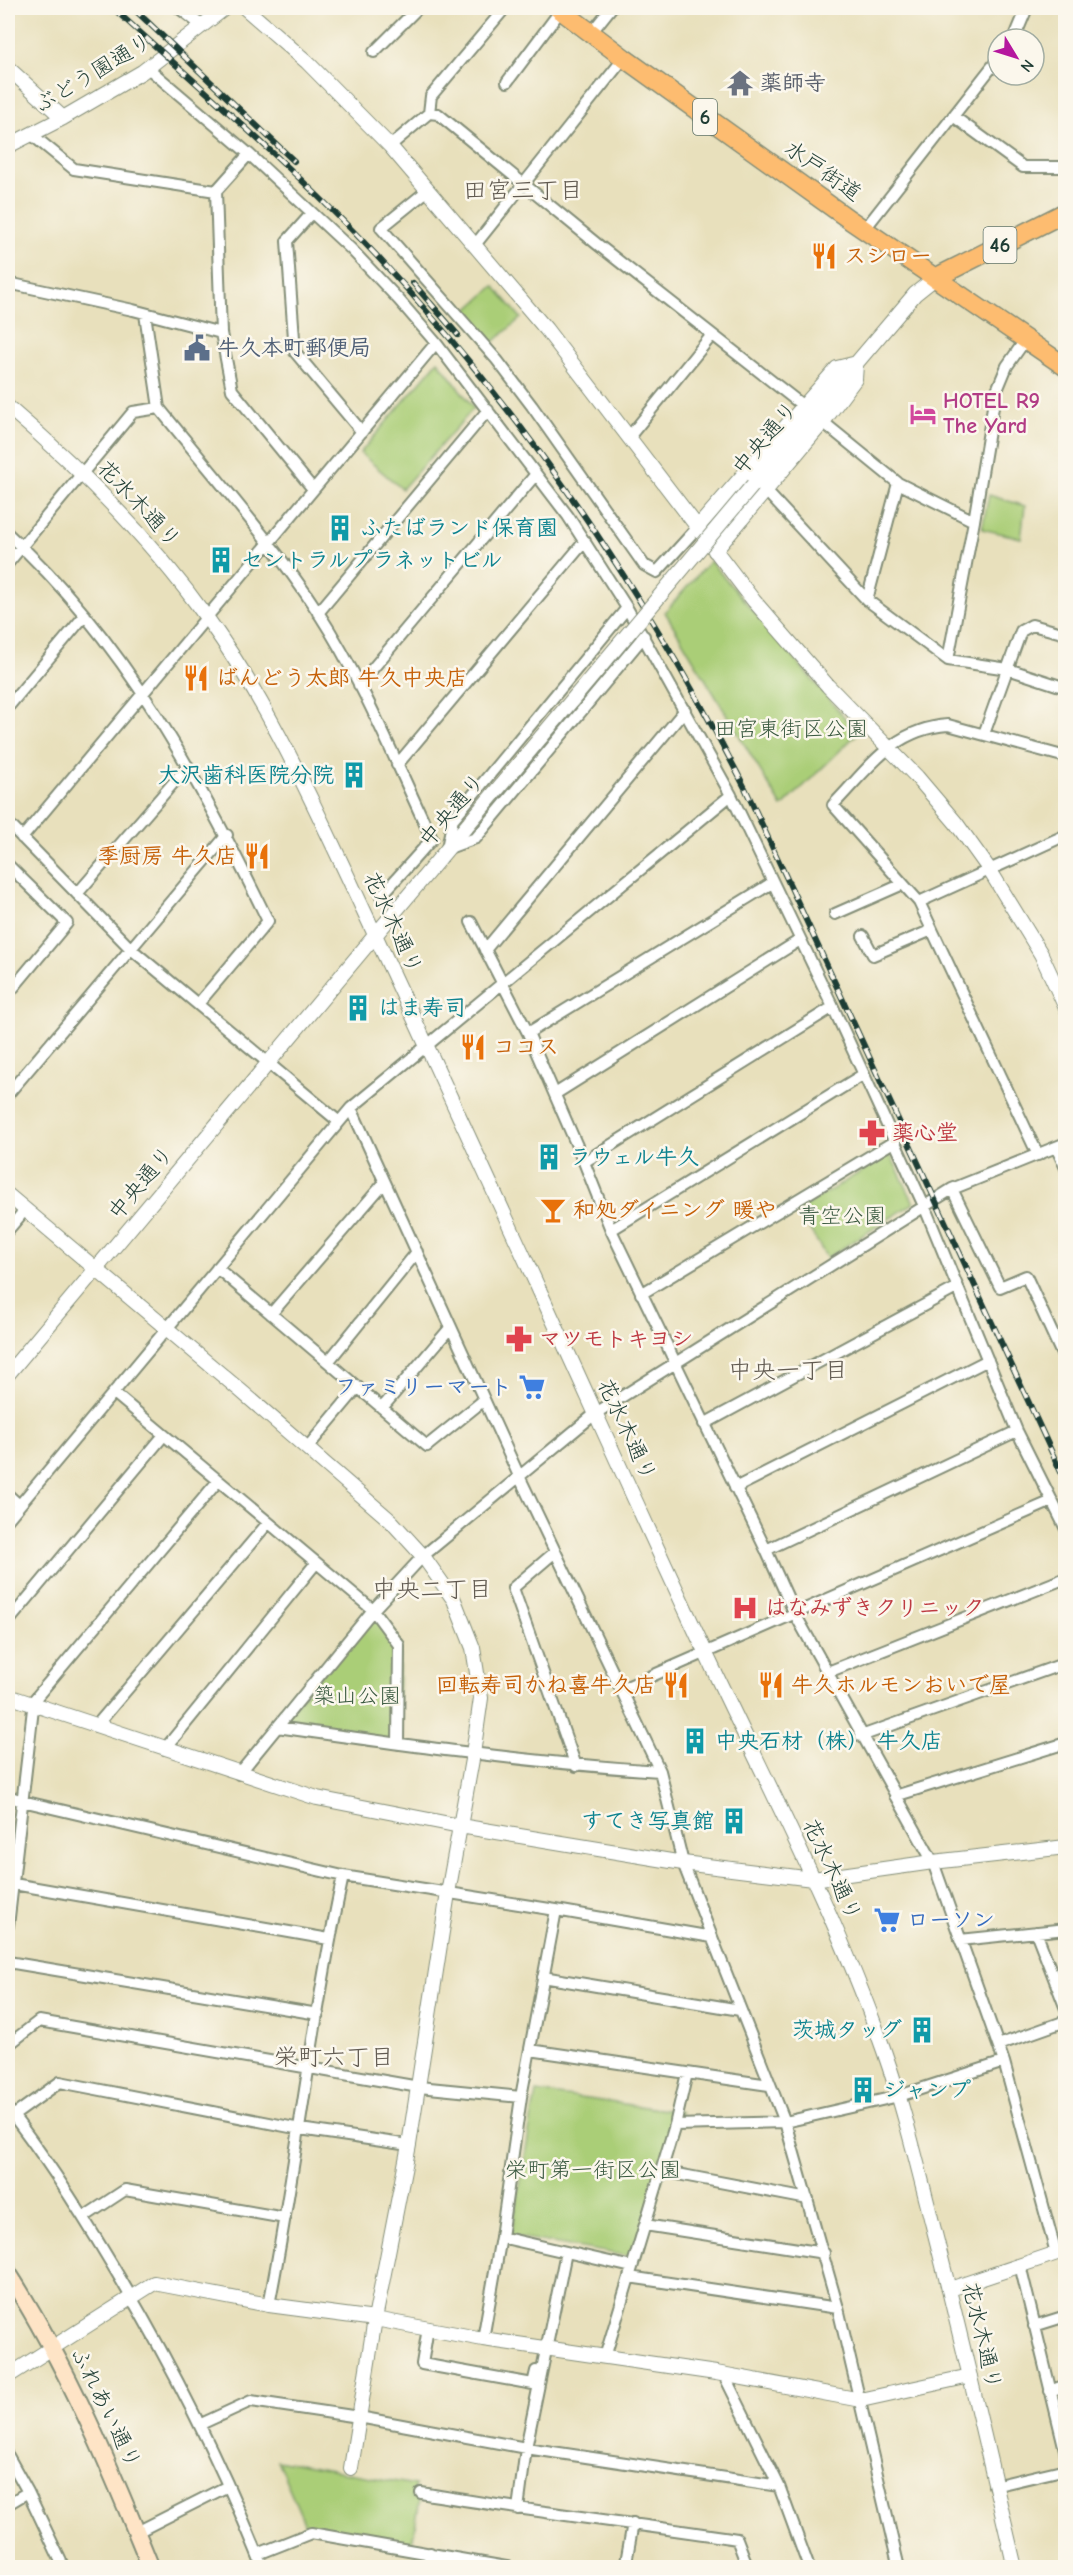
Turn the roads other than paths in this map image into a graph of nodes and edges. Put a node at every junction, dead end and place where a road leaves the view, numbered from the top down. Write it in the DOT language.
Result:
graph roads {
  1 [pos="178,8"];
  2 [pos="225,8"];
  3 [pos="245,8"];
  4 [pos="418,8"];
  5 [pos="505,8"];
  6 [pos="611,8"];
  7 [pos="1027,8"];
  8 [pos="559,9"];
  9 [pos="201,26"];
  10 [pos="1019,27"];
  11 [pos="591,33"];
  12 [pos="374,52"];
  13 [pos="624,58"];
  14 [pos="8,68"];
  15 [pos="148,68"];
  16 [pos="986,74"];
  17 [pos="507,82"];
  18 [pos="429,114"];
  19 [pos="953,116"];
  20 [pos="63,118"];
  21 [pos="31,134"];
  22 [pos="8,146"];
  23 [pos="390,146"];
  24 [pos="249,154"];
  25 [pos="1065,167"];
  26 [pos="523,185"];
  27 [pos="428,190"];
  28 [pos="216,191"];
  29 [pos="1065,212"];
  30 [pos="312,213"];
  31 [pos="864,230"];
  32 [pos="476,245"];
  33 [pos="935,278"];
  34 [pos="8,283"];
  35 [pos="145,314"];
  36 [pos="221,333"];
  37 [pos="712,335"];
  38 [pos="1026,339"];
  39 [pos="436,343"];
  40 [pos="857,363"];
  41 [pos="1065,367"];
  42 [pos="802,405"];
  43 [pos="8,407"];
  44 [pos="159,408"];
  45 [pos="488,410"];
  46 [pos="824,422"];
  47 [pos="362,432"];
  48 [pos="629,437"];
  49 [pos="82,473"];
  50 [pos="536,474"];
  51 [pos="898,483"];
  52 [pos="760,488"];
  53 [pos="314,489"];
  54 [pos="974,521"];
  55 [pos="697,528"];
  56 [pos="8,534"];
  57 [pos="585,541"];
  58 [pos="269,544"];
  59 [pos="21,547"];
  60 [pos="715,551"];
  61 [pos="8,562"];
  62 [pos="867,600"];
  63 [pos="627,608"];
  64 [pos="318,613"];
  65 [pos="85,615"];
  66 [pos="207,618"];
  67 [pos="1065,634"];
  68 [pos="644,636"];
  69 [pos="948,660"];
  70 [pos="1008,669"];
  71 [pos="359,685"];
  72 [pos="1065,688"];
  73 [pos="143,693"];
  74 [pos="8,707"];
  75 [pos="685,711"];
  76 [pos="984,734"];
  77 [pos="888,748"];
  78 [pos="1065,757"];
  79 [pos="397,765"];
  80 [pos="188,766"];
  81 [pos="731,795"];
  82 [pos="8,823"];
  83 [pos="227,835"];
  84 [pos="1065,835"];
  85 [pos="22,838"];
  86 [pos="447,849"];
  87 [pos="8,865"];
  88 [pos="989,869"];
  89 [pos="772,883"];
  90 [pos="903,884"];
  91 [pos="77,894"];
  92 [pos="381,896"];
  93 [pos="919,902"];
  94 [pos="835,914"];
  95 [pos="471,922"];
  96 [pos="932,930"];
  97 [pos="376,935"];
  98 [pos="863,936"];
  99 [pos="800,940"];
  100 [pos="130,948"];
  101 [pos="485,950"];
  102 [pos="502,984"];
  103 [pos="8,994"];
  104 [pos="198,1004"];
  105 [pos="833,1007"];
  106 [pos="1065,1008"];
  107 [pos="528,1033"];
  108 [pos="427,1044"];
  109 [pos="269,1064"];
  110 [pos="864,1074"];
  111 [pos="8,1094"];
  112 [pos="555,1094"];
  113 [pos="351,1108"];
  114 [pos="338,1121"];
  115 [pos="895,1141"];
  116 [pos="1061,1145"];
  117 [pos="1038,1155"];
  118 [pos="584,1162"];
  119 [pos="1065,1168"];
  120 [pos="384,1183"];
  121 [pos="952,1189"];
  122 [pos="8,1195"];
  123 [pos="925,1208"];
  124 [pos="25,1210"];
  125 [pos="8,1230"];
  126 [pos="611,1230"];
  127 [pos="417,1252"];
  128 [pos="217,1268"];
  129 [pos="95,1269"];
  130 [pos="958,1287"];
  131 [pos="641,1294"];
  132 [pos="271,1314"];
  133 [pos="166,1328"];
  134 [pos="450,1328"];
  135 [pos="988,1360"];
  136 [pos="328,1362"];
  137 [pos="674,1363"];
  138 [pos="1065,1363"];
  139 [pos="8,1374"];
  140 [pos="358,1387"];
  141 [pos="114,1393"];
  142 [pos="484,1400"];
  143 [pos="382,1408"];
  144 [pos="596,1413"];
  145 [pos="704,1424"];
  146 [pos="1017,1431"];
  147 [pos="164,1435"];
  148 [pos="307,1448"];
  149 [pos="519,1476"];
  150 [pos="218,1481"];
  151 [pos="735,1488"];
  152 [pos="8,1495"];
  153 [pos="1052,1501"];
  154 [pos="18,1504"];
  155 [pos="8,1519"];
  156 [pos="268,1523"];
  157 [pos="1065,1529"];
  158 [pos="766,1550"];
  159 [pos="555,1552"];
  160 [pos="423,1556"];
  161 [pos="316,1563"];
  162 [pos="1065,1578"];
  163 [pos="373,1610"];
  164 [pos="795,1614"];
  165 [pos="8,1622"];
  166 [pos="705,1652"];
  167 [pos="1065,1663"];
  168 [pos="828,1672"];
  169 [pos="622,1689"];
  170 [pos="8,1696"];
  171 [pos="33,1706"];
  172 [pos="96,1726"];
  173 [pos="277,1727"];
  174 [pos="861,1736"];
  175 [pos="1065,1743"];
  176 [pos="398,1744"];
  177 [pos="165,1749"];
  178 [pos="473,1754"];
  179 [pos="576,1766"];
  180 [pos="660,1771"];
  181 [pos="239,1774"];
  182 [pos="8,1796"];
  183 [pos="895,1796"];
  184 [pos="22,1801"];
  185 [pos="460,1826"];
  186 [pos="1065,1847"];
  187 [pos="933,1862"];
  188 [pos="683,1863"];
  189 [pos="343,1876"];
  190 [pos="813,1879"];
  191 [pos="10,1884"];
  192 [pos="448,1893"];
  193 [pos="556,1910"];
  194 [pos="8,1926"];
  195 [pos="1065,1929"];
  196 [pos="1036,1932"];
  197 [pos="712,1937"];
  198 [pos="330,1939"];
  199 [pos="960,1940"];
  200 [pos="8,1962"];
  201 [pos="543,1977"];
  202 [pos="1065,2009"];
  203 [pos="740,2010"];
  204 [pos="318,2014"];
  205 [pos="1065,2021"];
  206 [pos="8,2045"];
  207 [pos="998,2045"];
  208 [pos="530,2050"];
  209 [pos="1004,2062"];
  210 [pos="310,2067"];
  211 [pos="687,2073"];
  212 [pos="769,2085"];
  213 [pos="419,2087"];
  214 [pos="899,2096"];
  215 [pos="521,2097"];
  216 [pos="10,2113"];
  217 [pos="785,2122"];
  218 [pos="675,2125"];
  219 [pos="300,2128"];
  220 [pos="410,2145"];
  221 [pos="662,2171"];
  222 [pos="808,2199"];
  223 [pos="84,2217"];
  224 [pos="285,2218"];
  225 [pos="645,2224"];
  226 [pos="501,2237"];
  227 [pos="566,2252"];
  228 [pos="1061,2252"];
  229 [pos="824,2253"];
  230 [pos="1020,2265"];
  231 [pos="631,2272"];
  232 [pos="8,2273"];
  233 [pos="950,2289"];
  234 [pos="131,2296"];
  235 [pos="269,2306"];
  236 [pos="838,2308"];
  237 [pos="1065,2316"];
  238 [pos="375,2319"];
  239 [pos="1035,2326"];
  240 [pos="428,2328"];
  241 [pos="483,2339"];
  242 [pos="51,2347"];
  243 [pos="545,2348"];
  244 [pos="605,2357"];
  245 [pos="724,2375"];
  246 [pos="8,2376"];
  247 [pos="970,2376"];
  248 [pos="1065,2385"];
  249 [pos="1050,2391"];
  250 [pos="861,2400"];
  251 [pos="359,2417"];
  252 [pos="201,2424"];
  253 [pos="526,2448"];
  254 [pos="1065,2454"];
  255 [pos="8,2456"];
  256 [pos="351,2468"];
  257 [pos="1065,2469"];
  258 [pos="228,2486"];
  259 [pos="779,2486"];
  260 [pos="994,2486"];
  261 [pos="28,2492"];
  262 [pos="421,2493"];
  263 [pos="8,2504"];
  264 [pos="518,2509"];
  265 [pos="633,2523"];
  266 [pos="136,2532"];
  267 [pos="430,2553"];
  268 [pos="258,2554"];
  269 [pos="64,2568"];
  270 [pos="151,2568"];
  271 [pos="263,2568"];
  272 [pos="428,2568"];
  273 [pos="512,2568"];
  274 [pos="625,2568"];
  275 [pos="748,2568"];
  276 [pos="809,2568"];
  277 [pos="899,2568"];
  278 [pos="1015,2568"];
  1 -- 9 [label="street"];
  2 -- 9 [label="street, ぶどう園通り"];
  3 -- 23 [label="street"];
  4 -- 12 [label="street"];
  5 -- 18 [label="street"];
  6 -- 11 [label="street"];
  7 -- 10 [label="street"];
  8 -- 11 [label="main road, 水戸街道 / 6"];
  8 -- 17 [label="street"];
  9 -- 15 [label="street, ぶどう園通り"];
  11 -- 13 [label="main road, 水戸街道 / 6"];
  13 -- 26 [label="street"];
  13 -- 31 [label="main road, 水戸街道 / 6"];
  14 -- 20 [label="street"];
  15 -- 20 [label="street, ぶどう園通り"];
  15 -- 24 [label="street"];
  16 -- 19 [label="street"];
  18 -- 23 [label="street"];
  18 -- 26 [label="street"];
  19 -- 25 [label="street"];
  19 -- 31 [label="street"];
  20 -- 21 [label="street, ぶどう園通り"];
  21 -- 22 [label="street, ぶどう園通り"];
  21 -- 28 [label="street"];
  23 -- 27 [label="street"];
  24 -- 28 [label="street"];
  24 -- 30 [label="street"];
  26 -- 32 [label="street"];
  26 -- 37 [label="street"];
  27 -- 32 [label="street"];
  27 -- 55 [label="street"];
  28 -- 36 [label="street"];
  29 -- 33 [label="main road, 46"];
  30 -- 39 [label="street"];
  30 -- 47 [label="street"];
  31 -- 33 [label="main road, 水戸街道 / 6"];
  32 -- 48 [label="street"];
  33 -- 38 [label="main road, 水戸街道 / 6"];
  33 -- 40 [label="street, 中央通り"];
  34 -- 35 [label="street"];
  35 -- 36 [label="street"];
  35 -- 44 [label="street"];
  36 -- 53 [label="street"];
  37 -- 42 [label="street"];
  37 -- 48 [label="street"];
  38 -- 41 [label="main road, 水戸街道 / 6"];
  38 -- 54 [label="street"];
  39 -- 45 [label="street"];
  39 -- 47 [label="street"];
  40 -- 42 [label="street"];
  40 -- 46 [label="street"];
  40 -- 52 [label="street, 中央通り"];
  42 -- 55 [label="street"];
  43 -- 49 [label="street, 花水木通り"];
  44 -- 49 [label="street"];
  44 -- 58 [label="street"];
  45 -- 50 [label="street"];
  45 -- 64 [label="street"];
  46 -- 51 [label="street"];
  46 -- 52 [label="street"];
  47 -- 53 [label="street"];
  48 -- 55 [label="street"];
  49 -- 59 [label="street"];
  49 -- 66 [label="street, 花水木通り"];
  50 -- 57 [label="street"];
  50 -- 71 [label="street"];
  51 -- 54 [label="street"];
  51 -- 62 [label="street"];
  52 -- 60 [label="street"];
  52 -- 62 [label="street"];
  52 -- 86 [label="street, 中央通り, bridge"];
  53 -- 58 [label="street"];
  54 -- 69 [label="street"];
  55 -- 60 [label="street"];
  56 -- 59 [label="street"];
  57 -- 63 [label="street"];
  57 -- 79 [label="street"];
  58 -- 64 [label="street"];
  58 -- 66 [label="street"];
  59 -- 61 [label="street"];
  59 -- 65 [label="street"];
  60 -- 77 [label="street"];
  62 -- 69 [label="street"];
  63 -- 68 [label="street"];
  63 -- 86 [label="street"];
  64 -- 71 [label="street"];
  65 -- 73 [label="street"];
  65 -- 74 [label="street"];
  66 -- 73 [label="street"];
  66 -- 97 [label="street, 花水木通り"];
  67 -- 70 [label="street"];
  68 -- 75 [label="street"];
  68 -- 86 [label="street"];
  69 -- 70 [label="street"];
  70 -- 72 [label="street"];
  70 -- 76 [label="street"];
  71 -- 79 [label="street"];
  73 -- 80 [label="street"];
  73 -- 85 [label="street"];
  75 -- 81 [label="street"];
  75 -- 101 [label="street"];
  76 -- 77 [label="street"];
  76 -- 78 [label="street"];
  77 -- 88 [label="street"];
  77 -- 90 [label="street"];
  79 -- 92 [label="street"];
  80 -- 83 [label="street"];
  80 -- 91 [label="street"];
  81 -- 89 [label="street"];
  81 -- 102 [label="street"];
  82 -- 85 [label="street"];
  83 -- 100 [label="street"];
  83 -- 104 [label="street"];
  84 -- 88 [label="street"];
  85 -- 91 [label="street"];
  86 -- 97 [label="street, 中央通り"];
  87 -- 103 [label="street"];
  88 -- 93 [label="street"];
  88 -- 106 [label="street"];
  89 -- 99 [label="street"];
  89 -- 107 [label="street"];
  90 -- 93 [label="street"];
  90 -- 94 [label="street"];
  91 -- 100 [label="street"];
  93 -- 96 [label="street"];
  95 -- 101 [label="street"];
  96 -- 98 [label="street"];
  96 -- 117 [label="street"];
  97 -- 108 [label="street, 花水木通り"];
  97 -- 109 [label="street, 中央通り"];
  99 -- 105 [label="street"];
  99 -- 112 [label="street"];
  100 -- 104 [label="street"];
  100 -- 111 [label="street"];
  101 -- 102 [label="street"];
  102 -- 107 [label="street"];
  102 -- 108 [label="street"];
  104 -- 109 [label="street"];
  105 -- 110 [label="street"];
  105 -- 118 [label="street"];
  107 -- 112 [label="street"];
  108 -- 113 [label="street"];
  108 -- 144 [label="street, 花水木通り"];
  109 -- 114 [label="street"];
  109 -- 129 [label="street, 中央通り"];
  110 -- 115 [label="street"];
  110 -- 126 [label="street"];
  112 -- 118 [label="street"];
  113 -- 114 [label="street"];
  113 -- 120 [label="street"];
  114 -- 128 [label="street"];
  115 -- 123 [label="street"];
  115 -- 131 [label="street"];
  116 -- 117 [label="street"];
  116 -- 119 [label="street"];
  117 -- 121 [label="street"];
  118 -- 126 [label="street"];
  120 -- 127 [label="street"];
  120 -- 132 [label="street"];
  121 -- 123 [label="street"];
  121 -- 138 [label="street"];
  122 -- 124 [label="street"];
  123 -- 130 [label="street"];
  123 -- 137 [label="street"];
  124 -- 125 [label="street"];
  124 -- 129 [label="street"];
  126 -- 131 [label="street"];
  127 -- 134 [label="street"];
  127 -- 136 [label="street"];
  128 -- 132 [label="street"];
  128 -- 133 [label="street"];
  129 -- 133 [label="street"];
  129 -- 139 [label="street, 中央通り"];
  130 -- 135 [label="street"];
  130 -- 145 [label="street"];
  131 -- 137 [label="street"];
  132 -- 136 [label="street"];
  133 -- 141 [label="street"];
  133 -- 148 [label="street"];
  134 -- 142 [label="street"];
  134 -- 143 [label="street"];
  135 -- 146 [label="street"];
  135 -- 151 [label="street"];
  136 -- 140 [label="street"];
  137 -- 144 [label="street"];
  137 -- 145 [label="street"];
  140 -- 143 [label="street"];
  140 -- 148 [label="street"];
  141 -- 147 [label="street"];
  141 -- 154 [label="street"];
  142 -- 143 [label="street"];
  142 -- 149 [label="street"];
  144 -- 149 [label="street"];
  144 -- 166 [label="street, 花水木通り"];
  145 -- 151 [label="street"];
  146 -- 153 [label="street"];
  146 -- 158 [label="street"];
  147 -- 150 [label="street"];
  147 -- 165 [label="street"];
  148 -- 160 [label="street"];
  149 -- 159 [label="street"];
  149 -- 160 [label="street"];
  150 -- 156 [label="street"];
  150 -- 171 [label="street"];
  151 -- 158 [label="street"];
  152 -- 154 [label="street"];
  153 -- 157 [label="street"];
  153 -- 164 [label="street"];
  154 -- 155 [label="street"];
  156 -- 161 [label="street"];
  156 -- 172 [label="street"];
  158 -- 164 [label="street"];
  159 -- 169 [label="street"];
  159 -- 179 [label="street"];
  160 -- 163 [label="street"];
  160 -- 178 [label="street"];
  161 -- 163 [label="street"];
  161 -- 177 [label="street"];
  162 -- 168 [label="street"];
  163 -- 173 [label="street"];
  163 -- 176 [label="street"];
  164 -- 166 [label="street"];
  164 -- 168 [label="street"];
  166 -- 169 [label="street"];
  166 -- 190 [label="street, 花水木通り"];
  167 -- 174 [label="street"];
  168 -- 174 [label="street"];
  169 -- 180 [label="street"];
  170 -- 171 [label="street"];
  171 -- 172 [label="street"];
  171 -- 184 [label="street"];
  172 -- 177 [label="street"];
  173 -- 176 [label="street"];
  173 -- 181 [label="street"];
  174 -- 183 [label="street"];
  175 -- 183 [label="street"];
  176 -- 178 [label="street"];
  177 -- 181 [label="street"];
  178 -- 179 [label="street"];
  178 -- 185 [label="street"];
  179 -- 180 [label="street"];
  180 -- 188 [label="street"];
  181 -- 185 [label="street"];
  182 -- 184 [label="street"];
  183 -- 187 [label="street"];
  184 -- 189 [label="street"];
  184 -- 191 [label="street"];
  185 -- 188 [label="street"];
  185 -- 192 [label="street"];
  186 -- 187 [label="street"];
  187 -- 190 [label="street"];
  187 -- 199 [label="street"];
  188 -- 190 [label="street"];
  188 -- 197 [label="street"];
  189 -- 192 [label="street"];
  189 -- 198 [label="street"];
  190 -- 214 [label="street, 花水木通り"];
  191 -- 194 [label="street"];
  191 -- 198 [label="street"];
  192 -- 193 [label="street"];
  192 -- 213 [label="street"];
  193 -- 197 [label="street"];
  193 -- 201 [label="street"];
  195 -- 196 [label="street"];
  196 -- 199 [label="street"];
  196 -- 202 [label="street"];
  197 -- 203 [label="street"];
  198 -- 204 [label="street"];
  199 -- 207 [label="street"];
  200 -- 204 [label="street"];
  201 -- 203 [label="street"];
  201 -- 208 [label="street"];
  203 -- 212 [label="street"];
  204 -- 210 [label="street"];
  205 -- 207 [label="street"];
  206 -- 210 [label="street"];
  207 -- 209 [label="street"];
  208 -- 211 [label="street"];
  208 -- 215 [label="street"];
  209 -- 214 [label="street"];
  209 -- 228 [label="street"];
  210 -- 213 [label="street"];
  210 -- 219 [label="street"];
  211 -- 212 [label="street"];
  211 -- 218 [label="street"];
  212 -- 217 [label="street"];
  213 -- 215 [label="street"];
  213 -- 220 [label="street"];
  214 -- 217 [label="street"];
  214 -- 233 [label="street, 花水木通り"];
  215 -- 226 [label="street"];
  216 -- 219 [label="street"];
  216 -- 223 [label="street"];
  217 -- 218 [label="street"];
  217 -- 222 [label="street"];
  218 -- 221 [label="street"];
  219 -- 220 [label="street"];
  219 -- 224 [label="street"];
  220 -- 238 [label="street"];
  221 -- 222 [label="street"];
  221 -- 225 [label="street"];
  222 -- 229 [label="street"];
  223 -- 224 [label="street"];
  223 -- 234 [label="street"];
  224 -- 235 [label="street"];
  225 -- 229 [label="street"];
  225 -- 231 [label="street"];
  226 -- 227 [label="street"];
  226 -- 241 [label="street"];
  227 -- 231 [label="street"];
  227 -- 243 [label="street"];
  228 -- 230 [label="street"];
  229 -- 236 [label="street"];
  230 -- 233 [label="street"];
  230 -- 239 [label="street"];
  231 -- 236 [label="street"];
  231 -- 244 [label="street"];
  232 -- 242 [label="main road, ふれあい通り"];
  233 -- 247 [label="street, 花水木通り"];
  234 -- 235 [label="street"];
  234 -- 242 [label="street"];
  234 -- 252 [label="street"];
  235 -- 238 [label="street"];
  236 -- 250 [label="street"];
  237 -- 239 [label="street"];
  238 -- 240 [label="street"];
  238 -- 251 [label="street"];
  239 -- 249 [label="street"];
  240 -- 241 [label="street"];
  240 -- 243 [label="street"];
  241 -- 243 [label="street"];
  242 -- 246 [label="street"];
  242 -- 266 [label="main road, ふれあい通り"];
  243 -- 244 [label="street"];
  243 -- 253 [label="street"];
  244 -- 245 [label="street"];
  245 -- 250 [label="street"];
  245 -- 259 [label="street"];
  247 -- 250 [label="street"];
  247 -- 260 [label="street, 花水木通り"];
  248 -- 249 [label="street"];
  249 -- 254 [label="street"];
  250 -- 277 [label="street"];
  251 -- 252 [label="street"];
  251 -- 253 [label="street"];
  251 -- 256 [label="street"];
  252 -- 258 [label="street"];
  253 -- 259 [label="street"];
  253 -- 264 [label="street"];
  255 -- 261 [label="street"];
  257 -- 260 [label="street"];
  258 -- 266 [label="street"];
  258 -- 268 [label="street"];
  259 -- 276 [label="street"];
  260 -- 278 [label="street, 花水木通り"];
  261 -- 263 [label="street"];
  261 -- 269 [label="street"];
  262 -- 264 [label="street"];
  264 -- 265 [label="street"];
  265 -- 274 [label="street"];
  265 -- 275 [label="street"];
  266 -- 270 [label="main road, ふれあい通り"];
  267 -- 268 [label="street"];
  267 -- 272 [label="street"];
  267 -- 273 [label="street"];
  268 -- 271 [label="street"];
}
